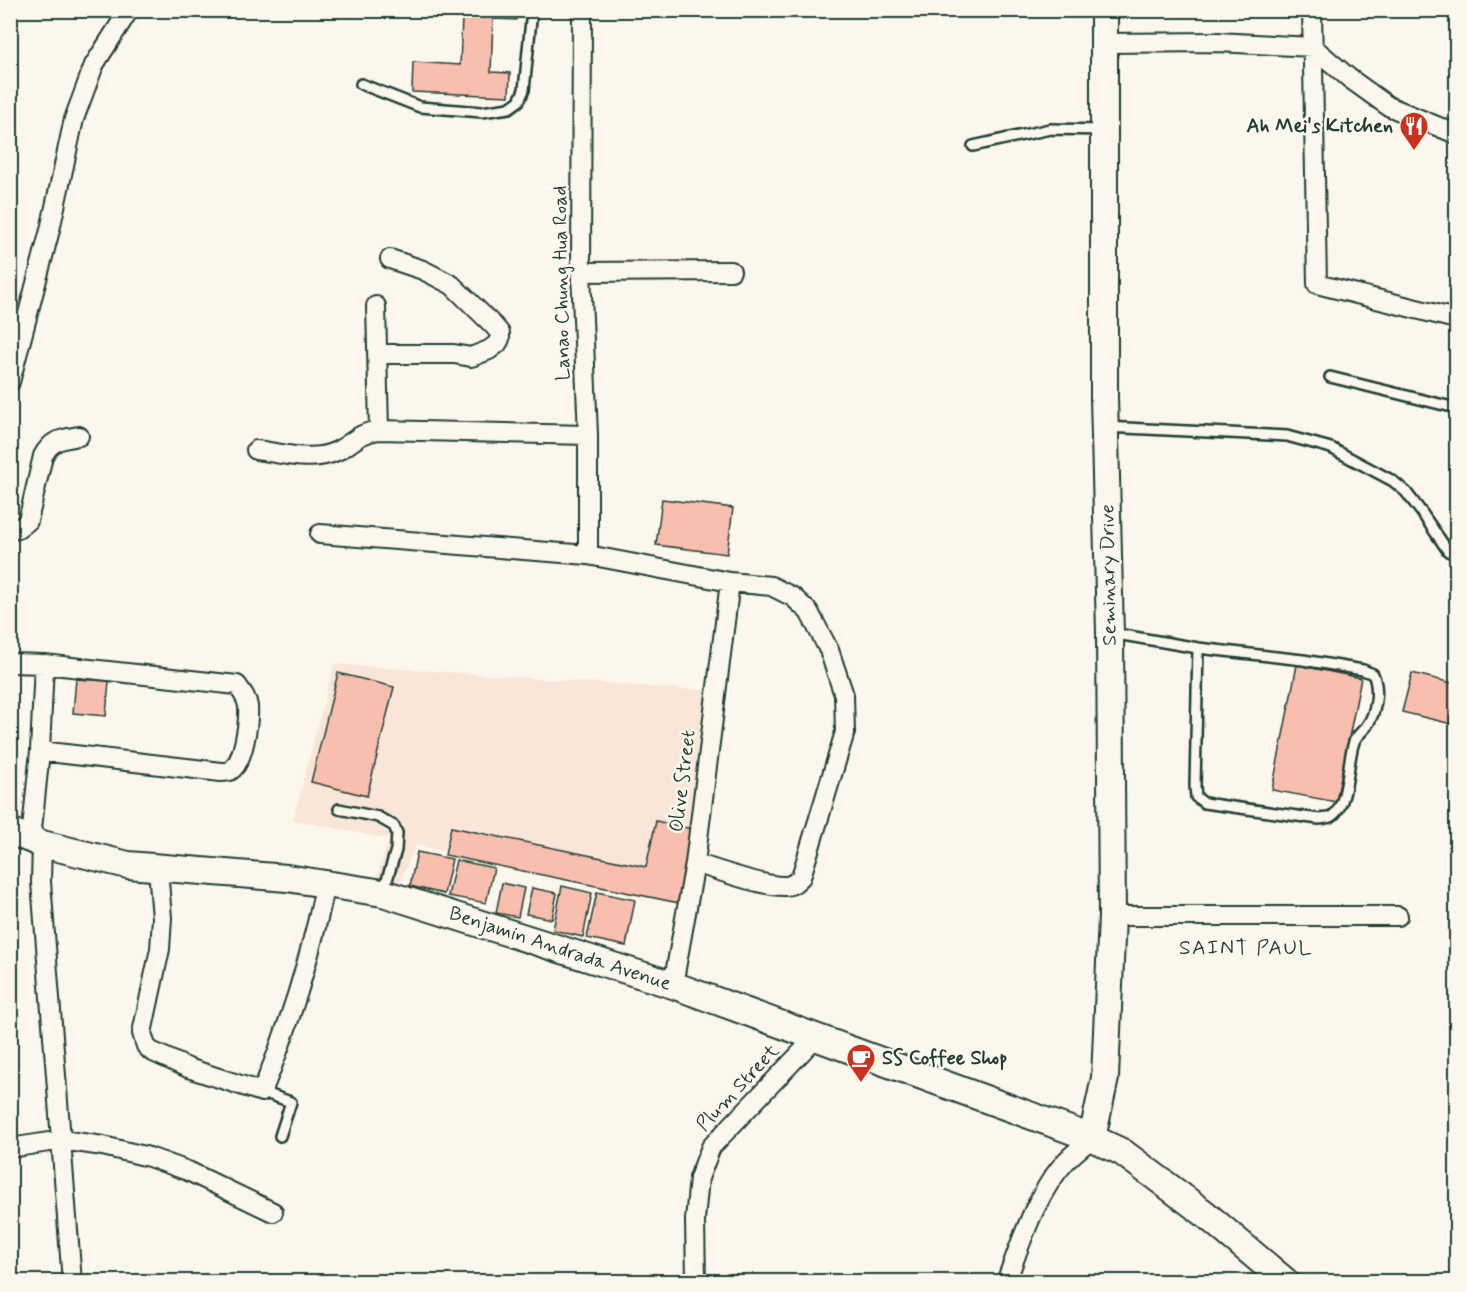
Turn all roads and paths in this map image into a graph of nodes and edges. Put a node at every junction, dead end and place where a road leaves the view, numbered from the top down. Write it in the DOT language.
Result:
graph roads {
  1 [pos="129,10"];
  2 [pos="532,10"];
  3 [pos="582,10"];
  4 [pos="1104,10"];
  5 [pos="1312,10"];
  6 [pos="1104,43"];
  7 [pos="1313,47"];
  8 [pos="361,84"];
  9 [pos="1104,130"];
  10 [pos="1456,134"];
  11 [pos="973,146"];
  12 [pos="390,259"];
  13 [pos="731,271"];
  14 [pos="581,272"];
  15 [pos="376,306"];
  16 [pos="1456,319"];
  17 [pos="377,354"];
  18 [pos="1330,377"];
  19 [pos="10,382"];
  20 [pos="1456,408"];
  21 [pos="1105,427"];
  22 [pos="379,430"];
  23 [pos="588,435"];
  24 [pos="79,436"];
  25 [pos="256,450"];
  26 [pos="10,530"];
  27 [pos="320,534"];
  28 [pos="588,555"];
  29 [pos="1456,555"];
  30 [pos="730,582"];
  31 [pos="1110,633"];
  32 [pos="1198,648"];
  33 [pos="10,663"];
  34 [pos="44,664"];
  35 [pos="40,751"];
  36 [pos="339,809"];
  37 [pos="28,838"];
  38 [pos="695,863"];
  39 [pos="158,869"];
  40 [pos="326,883"];
  41 [pos="383,893"];
  42 [pos="1112,916"];
  43 [pos="1398,916"];
  44 [pos="673,985"];
  45 [pos="816,1037"];
  46 [pos="262,1092"];
  47 [pos="280,1136"];
  48 [pos="1092,1138"];
  49 [pos="62,1140"];
  50 [pos="10,1148"];
  51 [pos="273,1212"];
  52 [pos="1278,1279"];
  53 [pos="72,1281"];
  54 [pos="696,1281"];
  55 [pos="1006,1281"];
  1 -- 19 [label="street"];
  2 -- 8 [label="lane"];
  3 -- 14 [label="street, Lanao Chung Hua Road"];
  4 -- 6 [label="street, Seminary Drive"];
  5 -- 7 [label="street"];
  6 -- 7 [label="street"];
  6 -- 9 [label="street, Seminary Drive"];
  7 -- 10 [label="street"];
  7 -- 16 [label="street"];
  9 -- 11 [label="lane"];
  9 -- 21 [label="street, Seminary Drive"];
  12 -- 17 [label="street"];
  13 -- 14 [label="street"];
  14 -- 23 [label="street, Lanao Chung Hua Road"];
  15 -- 17 [label="street"];
  17 -- 22 [label="street"];
  18 -- 20 [label="lane"];
  21 -- 29 [label="lane"];
  21 -- 31 [label="street, Seminary Drive"];
  22 -- 23 [label="street"];
  22 -- 25 [label="street"];
  23 -- 28 [label="street, Lanao Chung Hua Road"];
  24 -- 26 [label="street"];
  27 -- 28 [label="street"];
  28 -- 30 [label="street"];
  30 -- 38 [label="street, Olive Street"];
  30 -- 38 [label="street"];
  31 -- 32 [label="lane"];
  31 -- 42 [label="street, Seminary Drive"];
  32 -- 32 [label="lane"];
  33 -- 34 [label="street"];
  34 -- 35 [label="street"];
  34 -- 35 [label="street"];
  35 -- 37 [label="street"];
  36 -- 41 [label="lane"];
  37 -- 39 [label="street, Benjamin Andrada Avenue"];
  37 -- 49 [label="street"];
  38 -- 44 [label="street, Olive Street"];
  39 -- 40 [label="street, Benjamin Andrada Avenue"];
  39 -- 46 [label="street"];
  40 -- 41 [label="street, Benjamin Andrada Avenue"];
  40 -- 46 [label="street"];
  41 -- 44 [label="street, Benjamin Andrada Avenue"];
  42 -- 43 [label="street"];
  42 -- 48 [label="street, Seminary Drive"];
  44 -- 45 [label="street, Benjamin Andrada Avenue"];
  45 -- 48 [label="street, Benjamin Andrada Avenue"];
  45 -- 54 [label="street, Plum Street"];
  46 -- 47 [label="lane"];
  48 -- 52 [label="street, Benjamin Andrada Avenue"];
  48 -- 55 [label="street"];
  49 -- 50 [label="street"];
  49 -- 51 [label="street"];
  49 -- 53 [label="street"];
}
